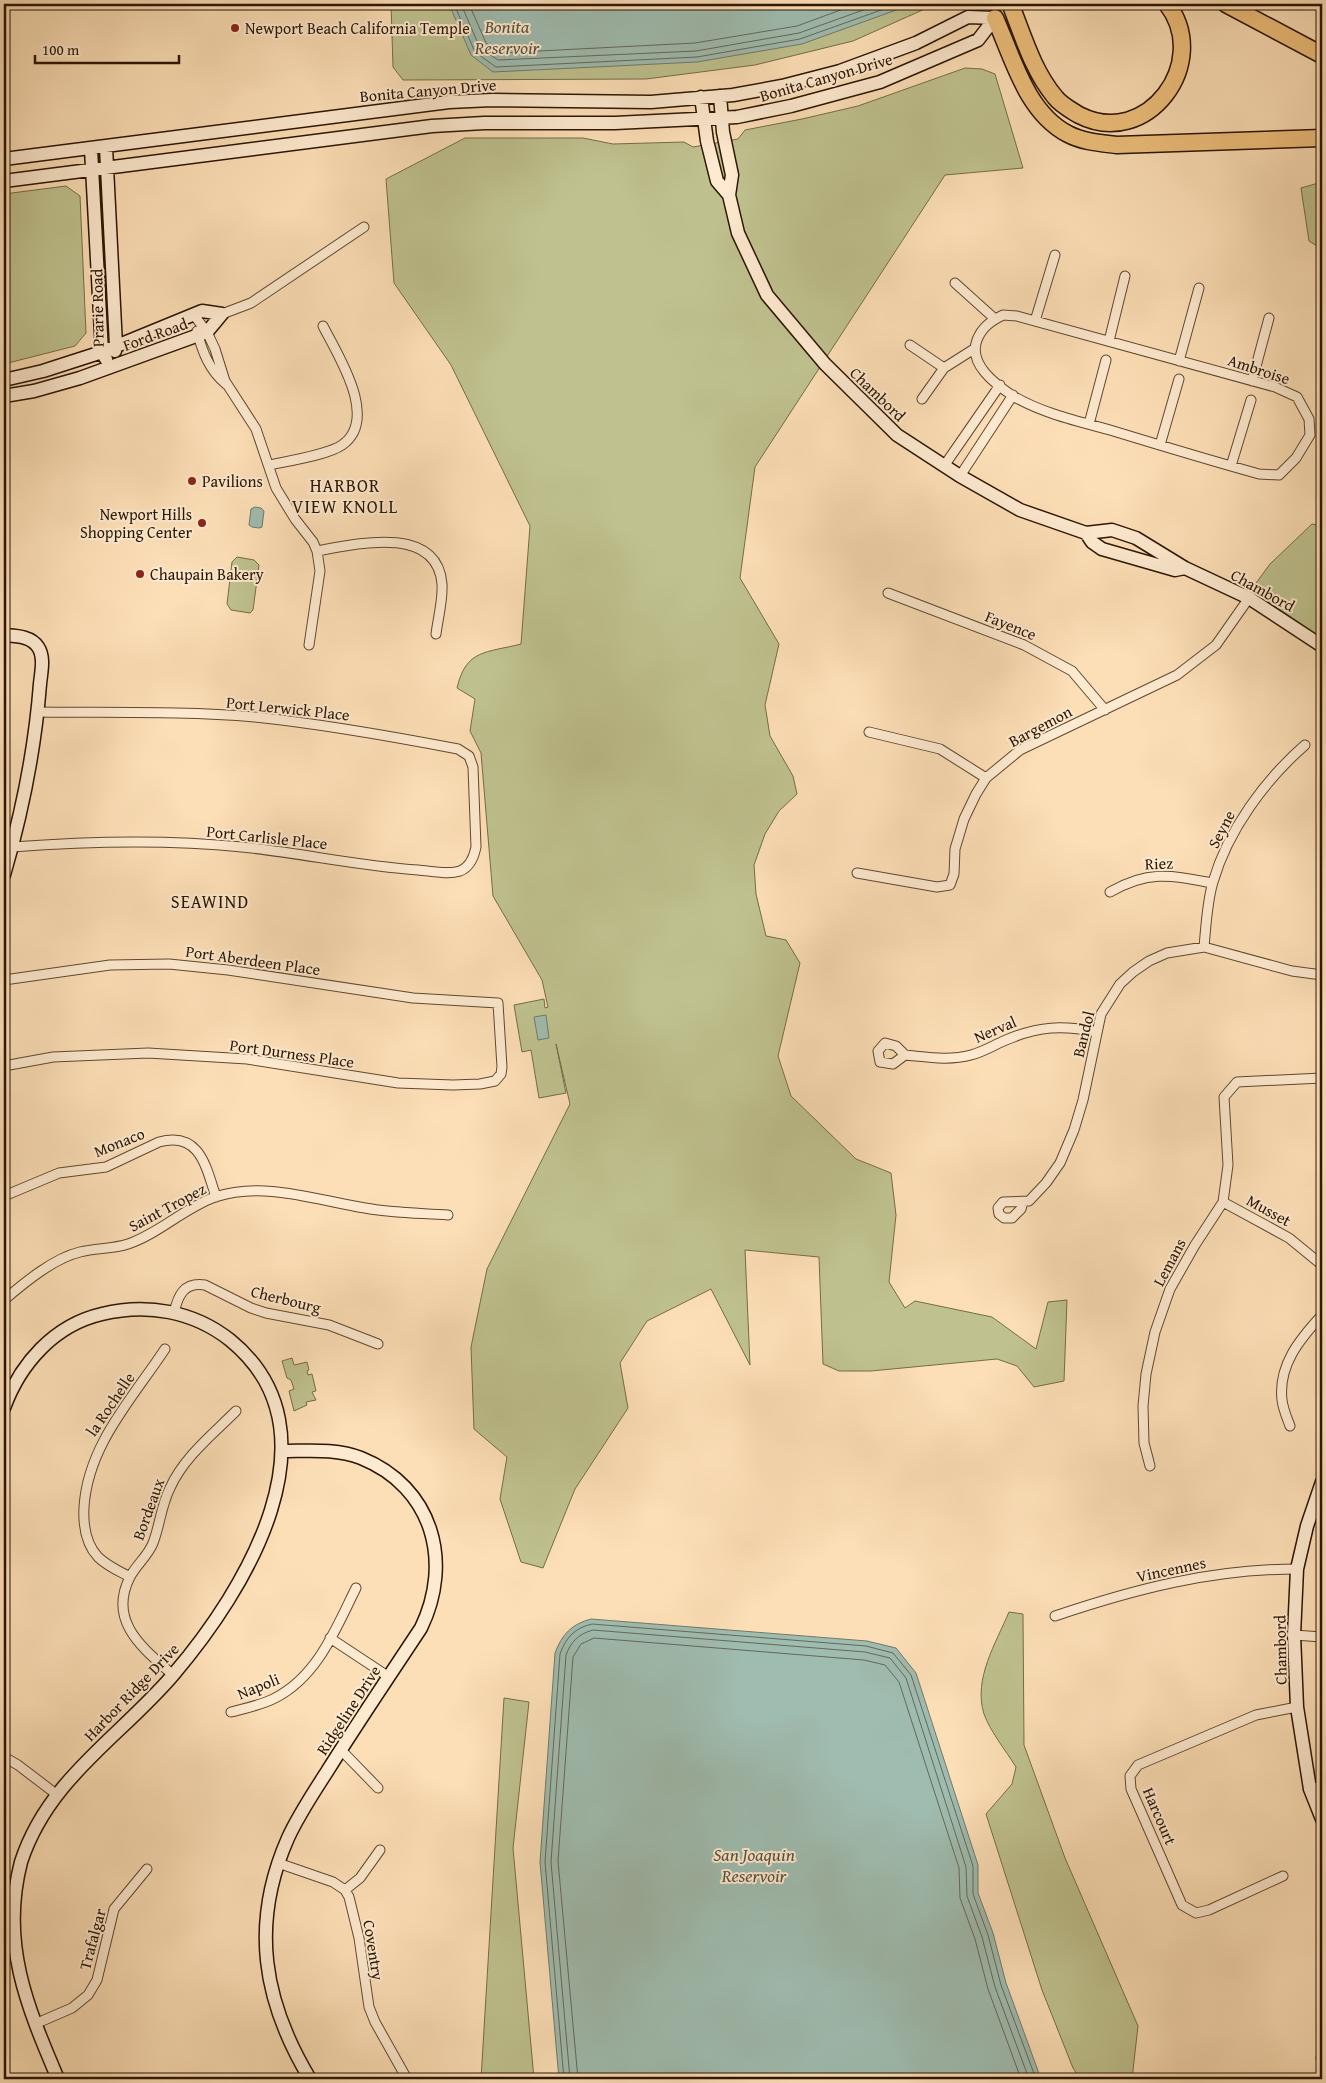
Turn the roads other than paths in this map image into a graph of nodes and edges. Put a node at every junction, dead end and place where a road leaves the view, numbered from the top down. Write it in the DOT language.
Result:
graph roads {
  1 [pos="1226,4"];
  2 [pos="1168,5"];
  3 [pos="1012,8"];
  4 [pos="995,18"];
  5 [pos="1322,55"];
  6 [pos="720,96"];
  7 [pos="701,98"];
  8 [pos="722,118"];
  9 [pos="705,120"];
  10 [pos="1322,138"];
  11 [pos="106,147"];
  12 [pos="90,149"];
  13 [pos="4,159"];
  14 [pos="106,168"];
  15 [pos="91,170"];
  16 [pos="4,181"];
  17 [pos="729,196"];
  18 [pos="364,227"];
  19 [pos="1055,255"];
  20 [pos="1125,276"];
  21 [pos="955,282"];
  22 [pos="1199,288"];
  23 [pos="193,314"];
  24 [pos="222,314"];
  25 [pos="1269,318"];
  26 [pos="995,319"];
  27 [pos="1035,321"];
  28 [pos="323,326"];
  29 [pos="203,334"];
  30 [pos="1109,341"];
  31 [pos="910,345"];
  32 [pos="116,346"];
  33 [pos="974,349"];
  34 [pos="102,352"];
  35 [pos="1106,360"];
  36 [pos="1179,361"];
  37 [pos="110,368"];
  38 [pos="944,368"];
  39 [pos="1179,379"];
  40 [pos="4,380"];
  41 [pos="1252,381"];
  42 [pos="1000,385"];
  43 [pos="34,391"];
  44 [pos="4,396"];
  45 [pos="1013,396"];
  46 [pos="922,399"];
  47 [pos="1251,400"];
  48 [pos="4,405"];
  49 [pos="1089,424"];
  50 [pos="1160,445"];
  51 [pos="269,465"];
  52 [pos="944,466"];
  53 [pos="1231,466"];
  54 [pos="960,476"];
  55 [pos="1089,537"];
  56 [pos="1139,540"];
  57 [pos="317,551"];
  58 [pos="1133,559"];
  59 [pos="1185,568"];
  60 [pos="888,593"];
  61 [pos="1249,598"];
  62 [pos="436,634"];
  63 [pos="4,635"];
  64 [pos="310,645"];
  65 [pos="1322,646"];
  66 [pos="1105,710"];
  67 [pos="38,712"];
  68 [pos="869,732"];
  69 [pos="1305,745"];
  70 [pos="986,778"];
  71 [pos="474,818"];
  72 [pos="12,847"];
  73 [pos="857,873"];
  74 [pos="4,875"];
  75 [pos="1212,883"];
  76 [pos="1110,892"];
  77 [pos="1204,946"];
  78 [pos="1322,975"];
  79 [pos="4,980"];
  80 [pos="498,1003"];
  81 [pos="1097,1032"];
  82 [pos="905,1055"];
  83 [pos="4,1066"];
  84 [pos="1322,1078"];
  85 [pos="4,1196"];
  86 [pos="216,1197"];
  87 [pos="1023,1202"];
  88 [pos="1223,1202"];
  89 [pos="448,1214"];
  90 [pos="1322,1265"];
  91 [pos="4,1300"];
  92 [pos="174,1313"];
  93 [pos="1322,1315"];
  94 [pos="378,1344"];
  95 [pos="165,1350"];
  96 [pos="4,1408"];
  97 [pos="236,1411"];
  98 [pos="1290,1426"];
  99 [pos="282,1450"];
  100 [pos="1150,1466"];
  101 [pos="1322,1482"];
  102 [pos="1297,1569"];
  103 [pos="130,1577"];
  104 [pos="356,1588"];
  105 [pos="1055,1616"];
  106 [pos="1294,1635"];
  107 [pos="1322,1637"];
  108 [pos="330,1638"];
  109 [pos="173,1675"];
  110 [pos="390,1677"];
  111 [pos="1297,1707"];
  112 [pos="231,1712"];
  113 [pos="341,1750"];
  114 [pos="4,1757"];
  115 [pos="1316,1787"];
  116 [pos="378,1788"];
  117 [pos="56,1794"];
  118 [pos="1322,1820"];
  119 [pos="380,1850"];
  120 [pos="278,1863"];
  121 [pos="147,1869"];
  122 [pos="1283,1876"];
  123 [pos="345,1890"];
  124 [pos="35,2024"];
  125 [pos="58,2079"];
  126 [pos="310,2079"];
  127 [pos="406,2079"];
  1 -- 5 [label="highway"];
  2 -- 3 [label="highway"];
  4 -- 6 [label="street, Bonita Canyon Drive"];
  4 -- 8 [label="street, Bonita Canyon Drive"];
  4 -- 10 [label="highway"];
  6 -- 7 [label="street, Bonita Canyon Drive"];
  6 -- 8 [label="street, Chambord"];
  7 -- 9 [label="street, Chambord"];
  7 -- 11 [label="street, Bonita Canyon Drive"];
  8 -- 9 [label="street, Bonita Canyon Drive"];
  8 -- 17 [label="street, Chambord"];
  9 -- 14 [label="street, Bonita Canyon Drive"];
  9 -- 17 [label="street, Chambord"];
  11 -- 12 [label="street, Bonita Canyon Drive"];
  11 -- 14 [label="street, Prarie Road"];
  12 -- 13 [label="street, Bonita Canyon Drive"];
  12 -- 15 [label="street, Prarie Road"];
  14 -- 15 [label="street, Bonita Canyon Drive"];
  14 -- 32 [label="street, Prarie Road"];
  15 -- 16 [label="street, Bonita Canyon Drive"];
  15 -- 34 [label="street, Prarie Road"];
  17 -- 52 [label="street, Chambord"];
  18 -- 24 [label="street, Ford Road"];
  19 -- 27 [label="street"];
  20 -- 30 [label="street"];
  21 -- 26 [label="street"];
  22 -- 36 [label="street"];
  23 -- 24 [label="street, Ford Road"];
  23 -- 29 [label="street"];
  23 -- 32 [label="street, Ford Road"];
  24 -- 29 [label="street, Ford Road"];
  25 -- 41 [label="street"];
  26 -- 27 [label="street, Ambroise"];
  26 -- 33 [label="street"];
  27 -- 30 [label="street, Ambroise"];
  28 -- 51 [label="street"];
  29 -- 37 [label="street, Ford Road"];
  29 -- 51 [label="street"];
  30 -- 36 [label="street, Ambroise"];
  31 -- 38 [label="street"];
  32 -- 34 [label="street, Ford Road"];
  32 -- 37 [label="street, Prarie Road"];
  33 -- 38 [label="street"];
  33 -- 42 [label="street, Ambroise"];
  34 -- 37 [label="street, Prarie Road"];
  34 -- 40 [label="street, Ford Road"];
  35 -- 49 [label="street"];
  36 -- 41 [label="street, Ambroise"];
  37 -- 43 [label="street, Ford Road"];
  38 -- 46 [label="street"];
  39 -- 50 [label="street"];
  41 -- 53 [label="street, Ambroise"];
  42 -- 45 [label="street, Ambroise"];
  42 -- 52 [label="street"];
  43 -- 44 [label="street, Ford Road"];
  43 -- 48 [label="street"];
  45 -- 49 [label="street, Ambroise"];
  45 -- 54 [label="street"];
  47 -- 53 [label="street"];
  49 -- 50 [label="street, Ambroise"];
  50 -- 53 [label="street, Ambroise"];
  51 -- 57 [label="street"];
  52 -- 54 [label="street, Chambord"];
  54 -- 55 [label="street, Chambord"];
  55 -- 56 [label="street, Chambord"];
  55 -- 58 [label="street, Chambord"];
  56 -- 58 [label="street"];
  56 -- 59 [label="street, Chambord"];
  57 -- 62 [label="street"];
  57 -- 64 [label="street"];
  58 -- 59 [label="street, Chambord"];
  59 -- 61 [label="street, Chambord"];
  60 -- 66 [label="street, Fayence"];
  61 -- 65 [label="street, Chambord"];
  61 -- 66 [label="street, Bargemon"];
  63 -- 67 [label="street"];
  66 -- 70 [label="street, Bargemon"];
  67 -- 71 [label="street, Port Lerwick Place"];
  67 -- 72 [label="street"];
  68 -- 70 [label="street"];
  69 -- 75 [label="street, Seyne"];
  70 -- 73 [label="street, Bargemon"];
  71 -- 72 [label="street, Port Carlisle Place"];
  72 -- 74 [label="street"];
  75 -- 76 [label="street, Riez"];
  75 -- 77 [label="street, Seyne"];
  77 -- 78 [label="street, Bandol"];
  77 -- 81 [label="street, Bandol"];
  79 -- 80 [label="street, Port Aberdeen Place"];
  80 -- 83 [label="street, Port Durness Place"];
  81 -- 82 [label="street, Nerval"];
  81 -- 87 [label="street, Bandol"];
  84 -- 88 [label="street, Lemans"];
  85 -- 86 [label="street, Monaco"];
  86 -- 89 [label="street, Saint Tropez"];
  86 -- 91 [label="street, Saint Tropez"];
  88 -- 90 [label="street, Musset"];
  88 -- 100 [label="street, Lemans"];
  92 -- 94 [label="street, Cherbourg"];
  92 -- 96 [label="street, Harbor Ridge Drive"];
  92 -- 99 [label="street, Harbor Ridge Drive"];
  93 -- 98 [label="street"];
  95 -- 103 [label="street, la Rochelle"];
  97 -- 103 [label="street, Bordeaux"];
  99 -- 109 [label="street, Harbor Ridge Drive"];
  99 -- 110 [label="street, Ridgeline Drive"];
  101 -- 102 [label="street, Chambord"];
  102 -- 105 [label="street, Vincennes"];
  102 -- 106 [label="street, Chambord"];
  103 -- 109 [label="street, Bordeaux"];
  104 -- 108 [label="street, Napoli"];
  106 -- 107 [label="street"];
  106 -- 111 [label="street, Chambord"];
  108 -- 110 [label="street"];
  108 -- 112 [label="street, Napoli"];
  109 -- 117 [label="street, Harbor Ridge Drive"];
  110 -- 113 [label="street, Ridgeline Drive"];
  111 -- 115 [label="street, Chambord"];
  111 -- 122 [label="street, Harcourt"];
  113 -- 116 [label="street"];
  113 -- 120 [label="street, Ridgeline Drive"];
  114 -- 117 [label="street"];
  115 -- 118 [label="street, Chambord"];
  117 -- 124 [label="street, Harbor Ridge Drive"];
  119 -- 123 [label="street"];
  120 -- 123 [label="street"];
  120 -- 126 [label="street, Ridgeline Drive"];
  121 -- 124 [label="street, Trafalgar"];
  123 -- 127 [label="street, Coventry"];
  124 -- 125 [label="street, Harbor Ridge Drive"];
}
